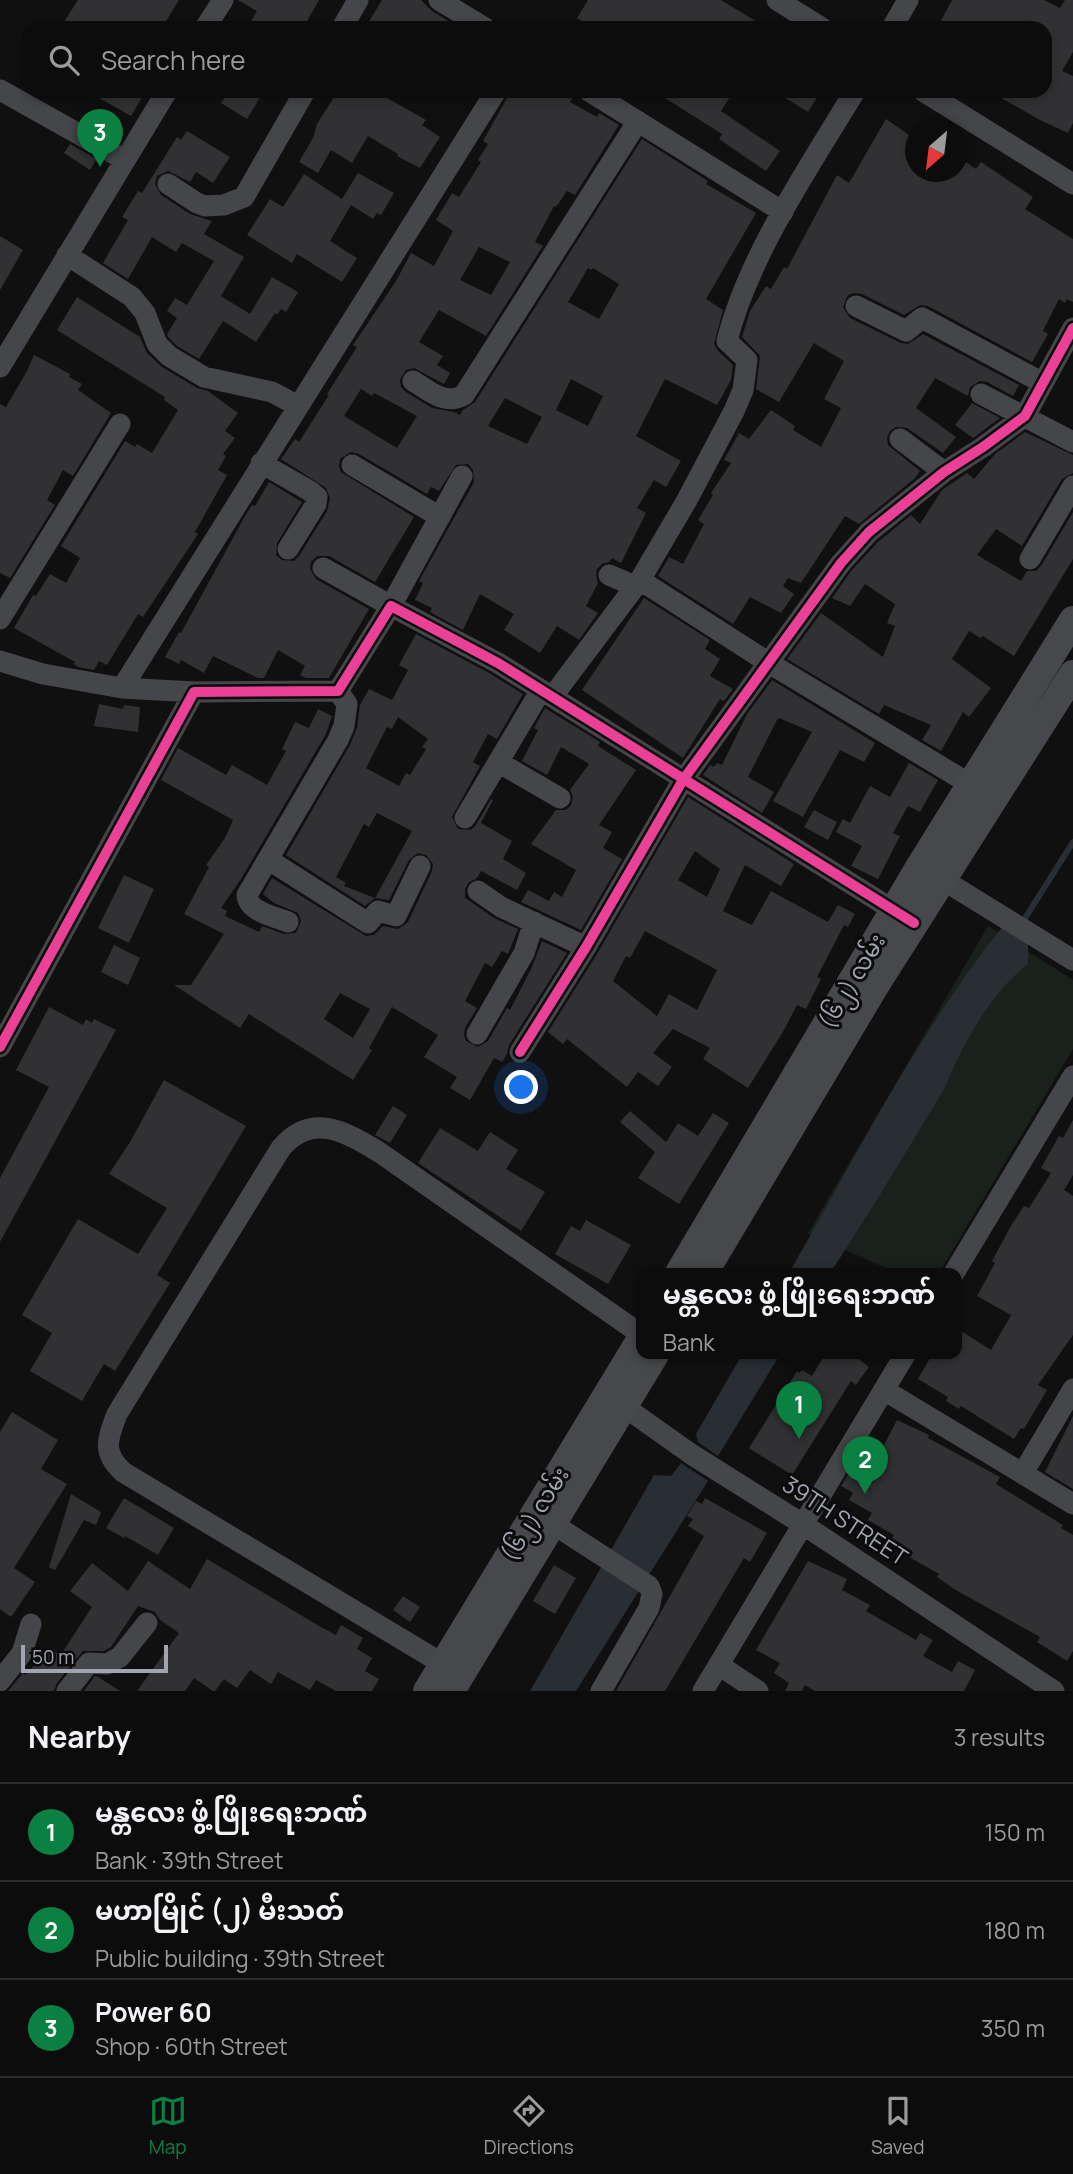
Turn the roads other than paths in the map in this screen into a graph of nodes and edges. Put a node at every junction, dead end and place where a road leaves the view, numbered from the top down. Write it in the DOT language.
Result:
graph roads {
  1 [pos="223,0"];
  2 [pos="358,0"];
  3 [pos="439,0"];
  4 [pos="777,0"];
  5 [pos="908,0"];
  6 [pos="210,21"];
  7 [pos="346,21"];
  8 [pos="474,21"];
  9 [pos="811,21"];
  10 [pos="896,21"];
  11 [pos="0,90"];
  12 [pos="163,98"];
  13 [pos="301,98"];
  14 [pos="492,98"];
  15 [pos="600,98"];
  16 [pos="851,98"];
  17 [pos="934,98"];
  18 [pos="638,121"];
  19 [pos="125,160"];
  20 [pos="167,184"];
  21 [pos="1073,184"];
  22 [pos="783,212"];
  23 [pos="67,255"];
  24 [pos="856,306"];
  25 [pos="1073,328"];
  26 [pos="0,367"];
  27 [pos="413,381"];
  28 [pos="1043,383"];
  29 [pos="981,394"];
  30 [pos="298,406"];
  31 [pos="1025,415"];
  32 [pos="120,424"];
  33 [pos="900,439"];
  34 [pos="1073,442"];
  35 [pos="261,463"];
  36 [pos="352,465"];
  37 [pos="944,472"];
  38 [pos="462,475"];
  39 [pos="1073,486"];
  40 [pos="440,517"];
  41 [pos="288,549"];
  42 [pos="1030,559"];
  43 [pos="323,568"];
  44 [pos="609,575"];
  45 [pos="638,583"];
  46 [pos="391,606"];
  47 [pos="0,619"];
  48 [pos="1073,620"];
  49 [pos="0,661"];
  50 [pos="769,663"];
  51 [pos="1073,674"];
  52 [pos="122,688"];
  53 [pos="338,691"];
  54 [pos="194,692"];
  55 [pos="546,694"];
  56 [pos="498,762"];
  57 [pos="683,780"];
  58 [pos="982,792"];
  59 [pos="560,798"];
  60 [pos="465,818"];
  61 [pos="269,860"];
  62 [pos="420,866"];
  63 [pos="932,873"];
  64 [pos="478,891"];
  65 [pos="904,917"];
  66 [pos="288,922"];
  67 [pos="534,922"];
  68 [pos="586,947"];
  69 [pos="1073,960"];
  70 [pos="477,1034"];
  71 [pos="0,1047"];
  72 [pos="520,1052"];
  73 [pos="1073,1076"];
  74 [pos="682,1268"];
  75 [pos="707,1268"];
  76 [pos="957,1268"];
  77 [pos="636,1332"];
  78 [pos="636,1351"];
  79 [pos="651,1359"];
  80 [pos="902,1359"];
  81 [pos="1073,1389"];
  82 [pos="884,1390"];
  83 [pos="616,1401"];
  84 [pos="1023,1473"];
  85 [pos="1073,1504"];
  86 [pos="553,1524"];
  87 [pos="804,1525"];
  88 [pos="147,1623"];
  89 [pos="31,1624"];
  90 [pos="443,1664"];
  91 [pos="719,1665"];
  92 [pos="0,1681"];
  93 [pos="72,1689"];
  94 [pos="428,1691"];
  95 [pos="452,1691"];
  96 [pos="601,1691"];
  97 [pos="703,1691"];
  98 [pos="758,1691"];
  99 [pos="1054,1691"];
  1 -- 6 [label="street"];
  2 -- 7 [label="street"];
  3 -- 8 [label="street"];
  4 -- 9 [label="street"];
  5 -- 10 [label="street"];
  11 -- 19 [label="street"];
  12 -- 19 [label="street"];
  13 -- 20 [label="street"];
  14 -- 30 [label="street"];
  15 -- 18 [label="street"];
  16 -- 22 [label="street"];
  17 -- 21 [label="street"];
  18 -- 22 [label="street"];
  18 -- 27 [label="street"];
  19 -- 23 [label="street"];
  22 -- 45 [label="street"];
  23 -- 26 [label="street"];
  23 -- 30 [label="street"];
  24 -- 28 [label="street"];
  25 -- 28 [label="street"];
  28 -- 31 [label="street"];
  29 -- 31 [label="street"];
  30 -- 35 [label="street"];
  31 -- 34 [label="street"];
  31 -- 37 [label="street"];
  32 -- 47 [label="street"];
  33 -- 37 [label="street"];
  35 -- 41 [label="street"];
  35 -- 52 [label="street"];
  36 -- 40 [label="street"];
  37 -- 50 [label="street"];
  38 -- 40 [label="street"];
  39 -- 42 [label="street"];
  40 -- 46 [label="street"];
  43 -- 46 [label="street"];
  44 -- 45 [label="street"];
  45 -- 50 [label="street"];
  45 -- 55 [label="street"];
  46 -- 53 [label="street"];
  46 -- 55 [label="street"];
  48 -- 58 [label="main road, (၆၂) လမ်း"];
  49 -- 52 [label="street"];
  50 -- 57 [label="street"];
  50 -- 58 [label="street"];
  51 -- 58 [label="main road, (၆၂) လမ်း"];
  52 -- 54 [label="street"];
  53 -- 54 [label="street"];
  53 -- 61 [label="street"];
  54 -- 71 [label="street"];
  55 -- 56 [label="street"];
  55 -- 57 [label="street"];
  56 -- 59 [label="street"];
  56 -- 60 [label="street"];
  57 -- 65 [label="street"];
  57 -- 68 [label="street"];
  58 -- 63 [label="main road, (၆၂) လမ်း"];
  61 -- 62 [label="street"];
  61 -- 66 [label="street"];
  63 -- 65 [label="main road, (၆၂) လမ်း"];
  63 -- 69 [label="street"];
  64 -- 67 [label="street"];
  65 -- 74 [label="main road, (၆၂) လမ်း"];
  65 -- 75 [label="main road, (၆၂) လမ်း"];
  67 -- 68 [label="street"];
  67 -- 70 [label="street"];
  68 -- 72 [label="street"];
  73 -- 76 [label="street"];
  77 -- 90 [label="street"];
  78 -- 83 [label="main road, (၆၂) လမ်း"];
  79 -- 83 [label="main road, (၆၂) လမ်း"];
  80 -- 82 [label="street"];
  81 -- 84 [label="street"];
  82 -- 84 [label="street"];
  82 -- 87 [label="street"];
  83 -- 86 [label="main road, (၆၂) လမ်း"];
  83 -- 87 [label="street, 39TH STREET"];
  83 -- 90 [label="main road, (၆၂) လမ်း"];
  84 -- 85 [label="street"];
  86 -- 95 [label="main road, (၆၂) လမ်း"];
  86 -- 96 [label="street"];
  87 -- 91 [label="street"];
  87 -- 99 [label="street, 39TH STREET"];
  88 -- 93 [label="street"];
  89 -- 92 [label="street"];
  90 -- 94 [label="main road, (၆၂) လမ်း"];
  91 -- 97 [label="street"];
  91 -- 98 [label="street"];
}
